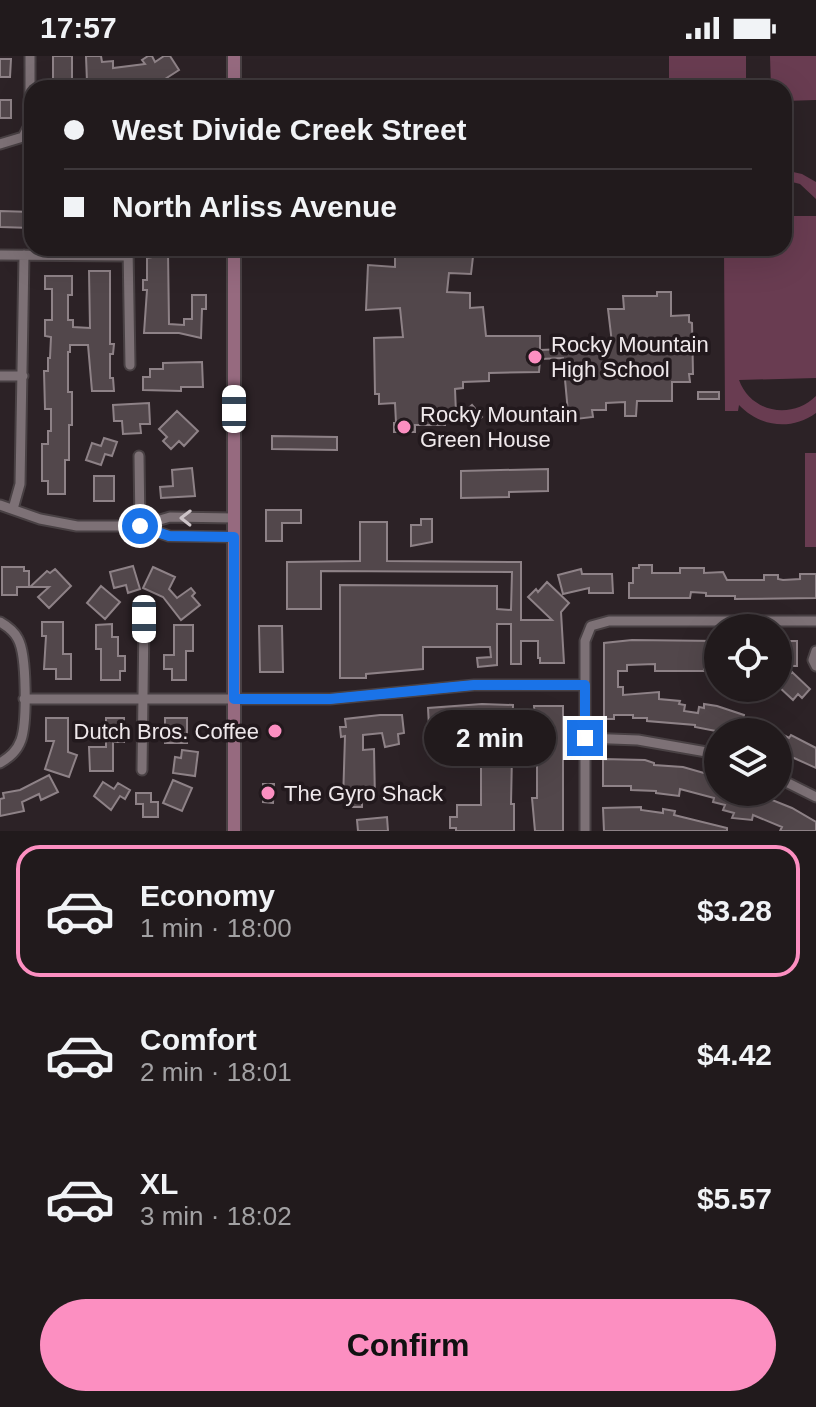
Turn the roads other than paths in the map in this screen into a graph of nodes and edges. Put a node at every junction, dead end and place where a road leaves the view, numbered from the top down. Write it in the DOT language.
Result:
graph roads {
  1 [pos="30,56"];
  2 [pos="234,56"];
  3 [pos="30,80"];
  4 [pos="234,80"];
  5 [pos="24,135"];
  6 [pos="0,144"];
  7 [pos="0,255"];
  8 [pos="24,255"];
  9 [pos="128,256"];
  10 [pos="234,256"];
  11 [pos="130,365"];
  12 [pos="0,376"];
  13 [pos="23,376"];
  14 [pos="139,456"];
  15 [pos="0,505"];
  16 [pos="13,509"];
  17 [pos="234,518"];
  18 [pos="140,526"];
  19 [pos="234,537"];
  20 [pos="144,619"];
  21 [pos="816,621"];
  22 [pos="0,622"];
  23 [pos="816,651"];
  24 [pos="816,666"];
  25 [pos="585,685"];
  26 [pos="24,699"];
  27 [pos="144,699"];
  28 [pos="234,699"];
  29 [pos="585,738"];
  30 [pos="704,752"];
  31 [pos="0,763"];
  32 [pos="142,770"];
  33 [pos="792,785"];
  34 [pos="816,797"];
  35 [pos="234,831"];
  36 [pos="585,831"];
  1 -- 3 [label="street"];
  2 -- 4 [label="main road"];
  5 -- 6 [label="street"];
  7 -- 8 [label="street"];
  8 -- 13 [label="street"];
  9 -- 11 [label="street"];
  10 -- 17 [label="main road"];
  12 -- 13 [label="street"];
  13 -- 16 [label="street"];
  14 -- 18 [label="street"];
  15 -- 16 [label="street"];
  16 -- 18 [label="street"];
  17 -- 18 [label="street, one-way"];
  17 -- 19 [label="main road"];
  18 -- 19 [label="street"];
  19 -- 28 [label="main road"];
  20 -- 27 [label="street"];
  21 -- 25 [label="street"];
  22 -- 26 [label="street"];
  23 -- 24 [label="street"];
  25 -- 28 [label="street"];
  25 -- 29 [label="street"];
  26 -- 27 [label="street"];
  26 -- 31 [label="street"];
  27 -- 28 [label="street"];
  27 -- 32 [label="street"];
  28 -- 35 [label="main road"];
  29 -- 30 [label="street"];
  29 -- 36 [label="street"];
  33 -- 34 [label="street"];
}
